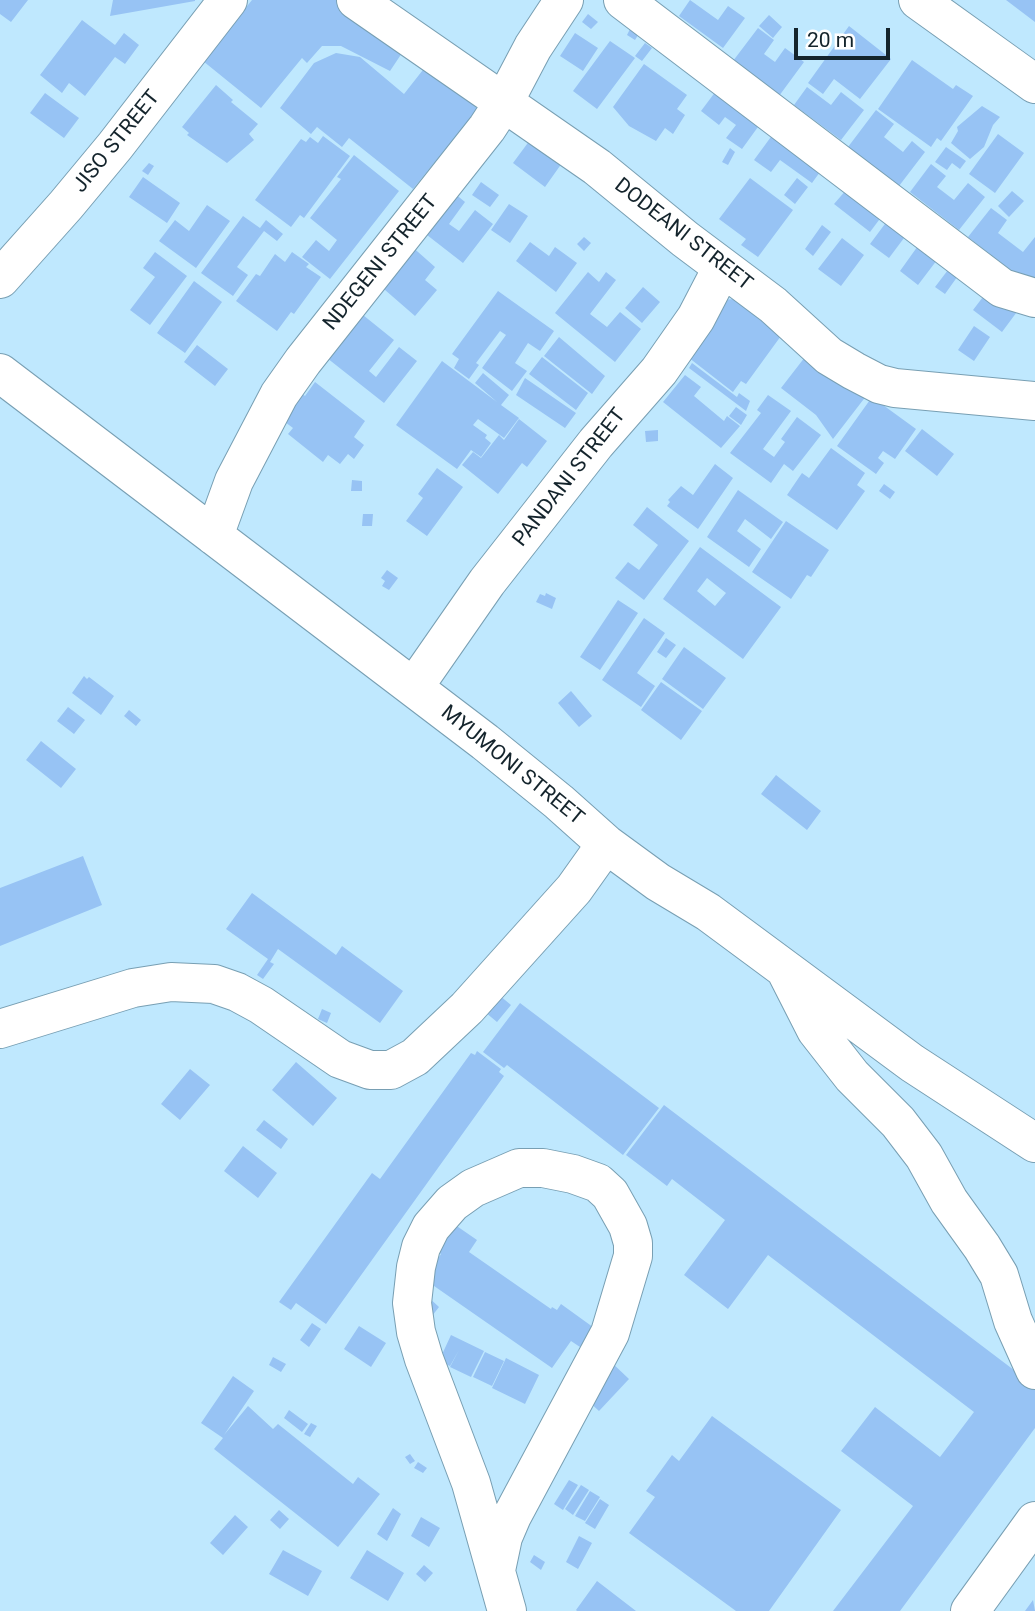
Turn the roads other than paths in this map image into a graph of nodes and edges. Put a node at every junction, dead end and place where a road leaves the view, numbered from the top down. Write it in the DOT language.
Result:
graph roads {
  1 [pos="228,0"];
  2 [pos="356,0"];
  3 [pos="564,0"];
  4 [pos="623,0"];
  5 [pos="918,0"];
  6 [pos="1035,84"];
  7 [pos="504,102"];
  8 [pos="722,268"];
  9 [pos="0,279"];
  10 [pos="1035,298"];
  11 [pos="0,373"];
  12 [pos="1035,401"];
  13 [pos="214,536"];
  14 [pos="414,687"];
  15 [pos="606,844"];
  16 [pos="785,968"];
  17 [pos="0,1029"];
  18 [pos="1035,1143"];
  19 [pos="1035,1370"];
  20 [pos="1035,1521"];
  21 [pos="496,1570"];
  22 [pos="507,1611"];
  23 [pos="970,1611"];
  1 -- 9 [label="street, JISO STREET"];
  2 -- 7 [label="street, DODEANI STREET"];
  3 -- 7 [label="street, NDEGENI STREET"];
  4 -- 10 [label="street"];
  5 -- 6 [label="street"];
  7 -- 8 [label="street, DODEANI STREET"];
  7 -- 13 [label="street, NDEGENI STREET"];
  8 -- 12 [label="street, DODEANI STREET"];
  8 -- 14 [label="street, PANDANI STREET"];
  11 -- 13 [label="street, MYUMONI STREET"];
  13 -- 14 [label="street, MYUMONI STREET"];
  14 -- 15 [label="street, MYUMONI STREET"];
  15 -- 16 [label="street, MYUMONI STREET"];
  15 -- 17 [label="street"];
  16 -- 18 [label="street, MYUMONI STREET"];
  16 -- 19 [label="street"];
  20 -- 23 [label="street"];
  21 -- 21 [label="street"];
  21 -- 22 [label="street"];
}
